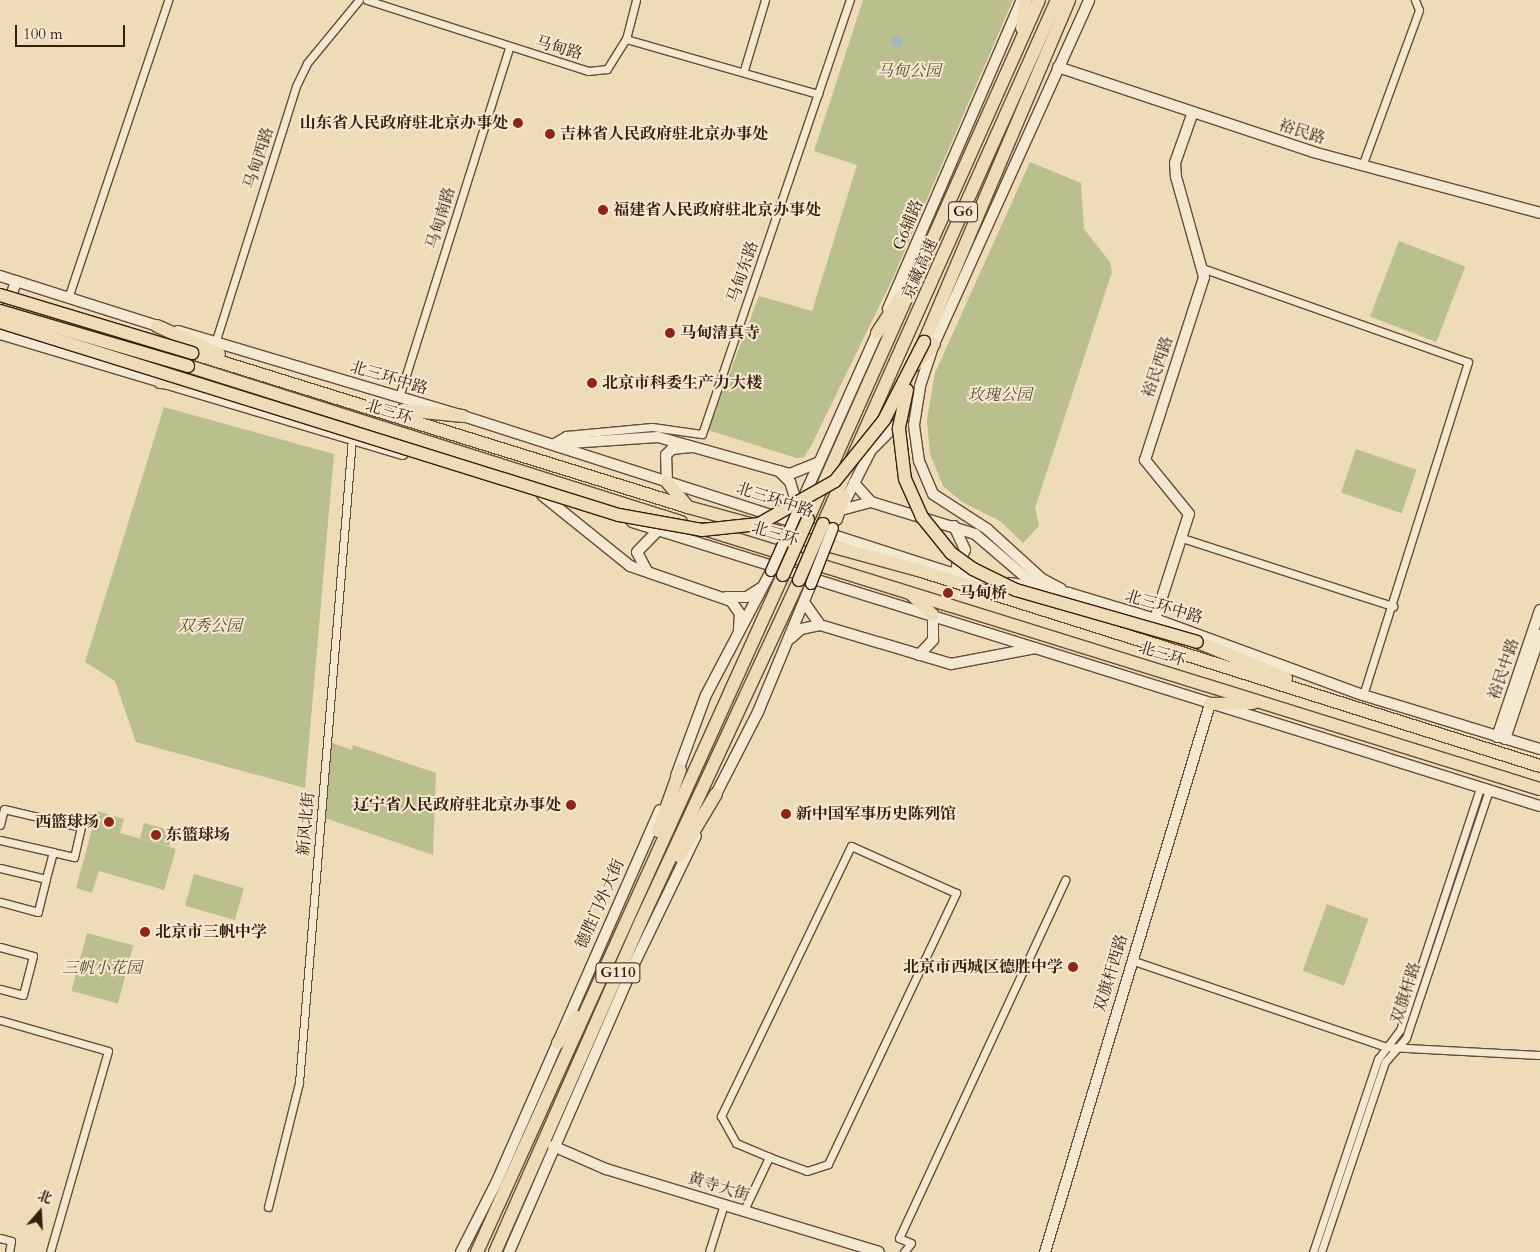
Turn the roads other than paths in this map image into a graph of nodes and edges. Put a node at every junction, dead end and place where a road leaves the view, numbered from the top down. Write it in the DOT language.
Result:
graph roads {
  1 [pos="168,0"];
  2 [pos="359,0"];
  3 [pos="367,0"];
  4 [pos="636,0"];
  5 [pos="765,0"];
  6 [pos="850,0"];
  7 [pos="1024,0"];
  8 [pos="1039,0"];
  9 [pos="1057,0"];
  10 [pos="1069,0"];
  11 [pos="1076,0"];
  12 [pos="1088,0"];
  13 [pos="1415,0"];
  14 [pos="1059,30"];
  15 [pos="626,39"];
  16 [pos="1020,43"];
  17 [pos="509,48"];
  18 [pos="1058,67"];
  19 [pos="744,70"];
  20 [pos="818,94"];
  21 [pos="1193,112"];
  22 [pos="1362,166"];
  23 [pos="1540,213"];
  24 [pos="923,262"];
  25 [pos="1202,268"];
  26 [pos="0,276"];
  27 [pos="16,281"];
  28 [pos="0,295"];
  29 [pos="68,298"];
  30 [pos="0,311"];
  31 [pos="0,322"];
  32 [pos="157,326"];
  33 [pos="0,332"];
  34 [pos="877,333"];
  35 [pos="216,340"];
  36 [pos="929,343"];
  37 [pos="258,371"];
  38 [pos="160,382"];
  39 [pos="264,390"];
  40 [pos="399,396"];
  41 [pos="878,403"];
  42 [pos="915,406"];
  43 [pos="378,408"];
  44 [pos="463,416"];
  45 [pos="389,430"];
  46 [pos="352,439"];
  47 [pos="550,444"];
  48 [pos="709,449"];
  49 [pos="820,462"];
  50 [pos="442,466"];
  51 [pos="779,472"];
  52 [pos="667,482"];
  53 [pos="854,483"];
  54 [pos="542,495"];
  55 [pos="871,502"];
  56 [pos="688,507"];
  57 [pos="801,515"];
  58 [pos="833,520"];
  59 [pos="688,524"];
  60 [pos="953,525"];
  61 [pos="658,530"];
  62 [pos="1182,538"];
  63 [pos="918,570"];
  64 [pos="648,571"];
  65 [pos="948,572"];
  66 [pos="777,573"];
  67 [pos="805,582"];
  68 [pos="764,586"];
  69 [pos="1039,588"];
  70 [pos="910,593"];
  71 [pos="1069,593"];
  72 [pos="723,596"];
  73 [pos="804,602"];
  74 [pos="1393,606"];
  75 [pos="1540,610"];
  76 [pos="933,615"];
  77 [pos="1155,619"];
  78 [pos="820,626"];
  79 [pos="738,634"];
  80 [pos="1540,635"];
  81 [pos="790,640"];
  82 [pos="1037,648"];
  83 [pos="919,655"];
  84 [pos="1363,695"];
  85 [pos="1264,703"];
  86 [pos="1210,704"];
  87 [pos="1356,707"];
  88 [pos="1501,738"];
  89 [pos="1540,749"];
  90 [pos="1537,765"];
  91 [pos="680,770"];
  92 [pos="1538,789"];
  93 [pos="1483,792"];
  94 [pos="716,794"];
  95 [pos="1540,806"];
  96 [pos="2,808"];
  97 [pos="0,825"];
  98 [pos="0,840"];
  99 [pos="53,852"];
  100 [pos="0,868"];
  101 [pos="46,879"];
  102 [pos="1065,880"];
  103 [pos="0,902"];
  104 [pos="627,916"];
  105 [pos="641,921"];
  106 [pos="0,947"];
  107 [pos="1130,960"];
  108 [pos="0,989"];
  109 [pos="591,997"];
  110 [pos="0,1020"];
  111 [pos="558,1043"];
  112 [pos="1387,1048"];
  113 [pos="1397,1048"];
  114 [pos="1540,1055"];
  115 [pos="553,1146"];
  116 [pos="769,1157"];
  117 [pos="724,1204"];
  118 [pos="268,1207"];
  119 [pos="744,1210"];
  120 [pos="0,1238"];
  121 [pos="8,1252"];
  122 [pos="50,1252"];
  123 [pos="461,1252"];
  124 [pos="478,1252"];
  125 [pos="496,1252"];
  126 [pos="509,1252"];
  127 [pos="709,1252"];
  128 [pos="878,1252"];
  129 [pos="904,1252"];
  130 [pos="1045,1252"];
  131 [pos="1313,1252"];
  132 [pos="1321,1252"];
  1 -- 29 [label="street"];
  2 -- 35 [label="street, 马甸西路"];
  3 -- 17 [label="street, 马甸路"];
  4 -- 15 [label="street"];
  5 -- 19 [label="street"];
  6 -- 20 [label="street, 马甸东路"];
  7 -- 16 [label="highway"];
  7 -- 34 [label="street, G6辅路"];
  8 -- 16 [label="highway, 京藏高速 / G6"];
  9 -- 41 [label="highway, 京藏高速 / G6"];
  10 -- 14 [label="highway"];
  11 -- 14 [label="highway"];
  12 -- 18 [label="street"];
  13 -- 22 [label="street"];
  14 -- 36 [label="highway"];
  15 -- 17 [label="street, 马甸路"];
  15 -- 19 [label="street"];
  16 -- 24 [label="highway, 京藏高速 / G6"];
  17 -- 40 [label="street, 马甸南路"];
  18 -- 21 [label="street, 裕民路"];
  18 -- 36 [label="street"];
  19 -- 20 [label="street"];
  20 -- 47 [label="street, 马甸东路"];
  21 -- 22 [label="street, 裕民路"];
  21 -- 25 [label="street, 裕民西路"];
  22 -- 23 [label="street, 裕民路"];
  24 -- 34 [label="highway"];
  24 -- 57 [label="highway, 京藏高速 / G6"];
  25 -- 62 [label="street, 裕民西路"];
  25 -- 74 [label="street"];
  26 -- 27 [label="street, 北三环中路"];
  27 -- 29 [label="street, 北三环中路"];
  27 -- 33 [label="street"];
  28 -- 37 [label="highway, 北三环, bridge"];
  29 -- 32 [label="street, 北三环中路"];
  30 -- 39 [label="highway, 北三环, bridge"];
  31 -- 36 [label="highway, bridge"];
  32 -- 35 [label="street, 北三环中路"];
  32 -- 37 [label="highway"];
  33 -- 38 [label="street"];
  34 -- 49 [label="street, G6辅路"];
  35 -- 40 [label="street, 北三环中路"];
  36 -- 41 [label="highway"];
  36 -- 42 [label="street"];
  36 -- 87 [label="highway, bridge"];
  37 -- 43 [label="highway, 北三环"];
  38 -- 39 [label="highway"];
  38 -- 46 [label="street"];
  39 -- 45 [label="highway, 北三环"];
  40 -- 44 [label="street, 北三环中路"];
  41 -- 58 [label="highway, 京藏高速 / G6"];
  42 -- 53 [label="street"];
  42 -- 71 [label="street"];
  43 -- 44 [label="highway"];
  43 -- 56 [label="highway, 北三环"];
  44 -- 47 [label="street, 北三环中路"];
  45 -- 50 [label="highway"];
  45 -- 59 [label="highway, 北三环"];
  46 -- 50 [label="street"];
  46 -- 118 [label="street, 新风北街"];
  47 -- 48 [label="street"];
  47 -- 52 [label="street, 北三环中路"];
  48 -- 51 [label="street"];
  48 -- 52 [label="street"];
  49 -- 51 [label="street"];
  49 -- 57 [label="street, G6辅路"];
  50 -- 54 [label="street"];
  51 -- 57 [label="street"];
  52 -- 56 [label="highway"];
  52 -- 65 [label="street, 北三环中路"];
  53 -- 55 [label="street"];
  53 -- 58 [label="street"];
  54 -- 61 [label="street"];
  54 -- 64 [label="street"];
  55 -- 58 [label="street"];
  55 -- 60 [label="street"];
  56 -- 63 [label="highway, 北三环"];
  57 -- 66 [label="highway, G6, bridge"];
  58 -- 67 [label="highway, G6, bridge"];
  59 -- 61 [label="highway"];
  59 -- 70 [label="highway, 北三环"];
  60 -- 65 [label="street"];
  60 -- 69 [label="street"];
  61 -- 64 [label="street"];
  61 -- 76 [label="street"];
  62 -- 74 [label="street"];
  62 -- 77 [label="street, 裕民西路"];
  63 -- 65 [label="highway"];
  63 -- 87 [label="highway, 北三环"];
  64 -- 72 [label="street"];
  65 -- 69 [label="street, 北三环中路"];
  66 -- 68 [label="street, 德胜门外大街"];
  66 -- 104 [label="highway, 德胜门外大街 / G110"];
  67 -- 73 [label="street"];
  67 -- 105 [label="highway, G110"];
  68 -- 72 [label="street"];
  68 -- 79 [label="street, 德胜门外大街"];
  69 -- 71 [label="street, 北三环中路"];
  70 -- 76 [label="highway"];
  70 -- 85 [label="highway, 北三环"];
  71 -- 77 [label="street, 北三环中路"];
  72 -- 79 [label="street"];
  73 -- 78 [label="street"];
  73 -- 81 [label="street"];
  74 -- 84 [label="street"];
  75 -- 88 [label="street, 裕民中路"];
  76 -- 82 [label="street"];
  76 -- 83 [label="street"];
  77 -- 84 [label="street, 北三环中路"];
  78 -- 81 [label="street"];
  78 -- 83 [label="street"];
  79 -- 91 [label="street, 德胜门外大街"];
  80 -- 88 [label="street, 裕民中路"];
  81 -- 94 [label="street"];
  82 -- 83 [label="street"];
  82 -- 86 [label="street"];
  84 -- 88 [label="street, 北三环中路"];
  85 -- 86 [label="highway"];
  85 -- 92 [label="highway, 北三环"];
  86 -- 93 [label="street"];
  86 -- 107 [label="street, 双旗杆西路"];
  87 -- 90 [label="highway, 北三环"];
  88 -- 89 [label="street, 北三环中路"];
  91 -- 104 [label="highway"];
  91 -- 111 [label="street, 德胜门外大街"];
  93 -- 95 [label="street"];
  93 -- 112 [label="street"];
  93 -- 113 [label="street, 双旗杆路"];
  94 -- 105 [label="highway"];
  94 -- 115 [label="street"];
  96 -- 97 [label="street"];
  96 -- 99 [label="street"];
  98 -- 99 [label="street"];
  99 -- 101 [label="street"];
  100 -- 101 [label="street"];
  101 -- 103 [label="street"];
  102 -- 129 [label="street"];
  104 -- 109 [label="highway, 德胜门外大街 / G110"];
  105 -- 125 [label="highway, G110"];
  106 -- 108 [label="street"];
  107 -- 112 [label="street"];
  107 -- 130 [label="street, 双旗杆西路"];
  109 -- 111 [label="highway"];
  109 -- 124 [label="highway, 德胜门外大街 / G110"];
  110 -- 122 [label="street"];
  111 -- 123 [label="street, 德胜门外大街"];
  112 -- 113 [label="street"];
  112 -- 131 [label="street"];
  113 -- 114 [label="street"];
  113 -- 132 [label="street, 双旗杆路"];
  115 -- 117 [label="street, 黄寺大街"];
  115 -- 126 [label="street"];
  116 -- 116 [label="street"];
  116 -- 119 [label="street"];
  117 -- 119 [label="street, 黄寺大街"];
  117 -- 127 [label="street"];
  119 -- 128 [label="street, 黄寺大街"];
  120 -- 121 [label="street"];
}
